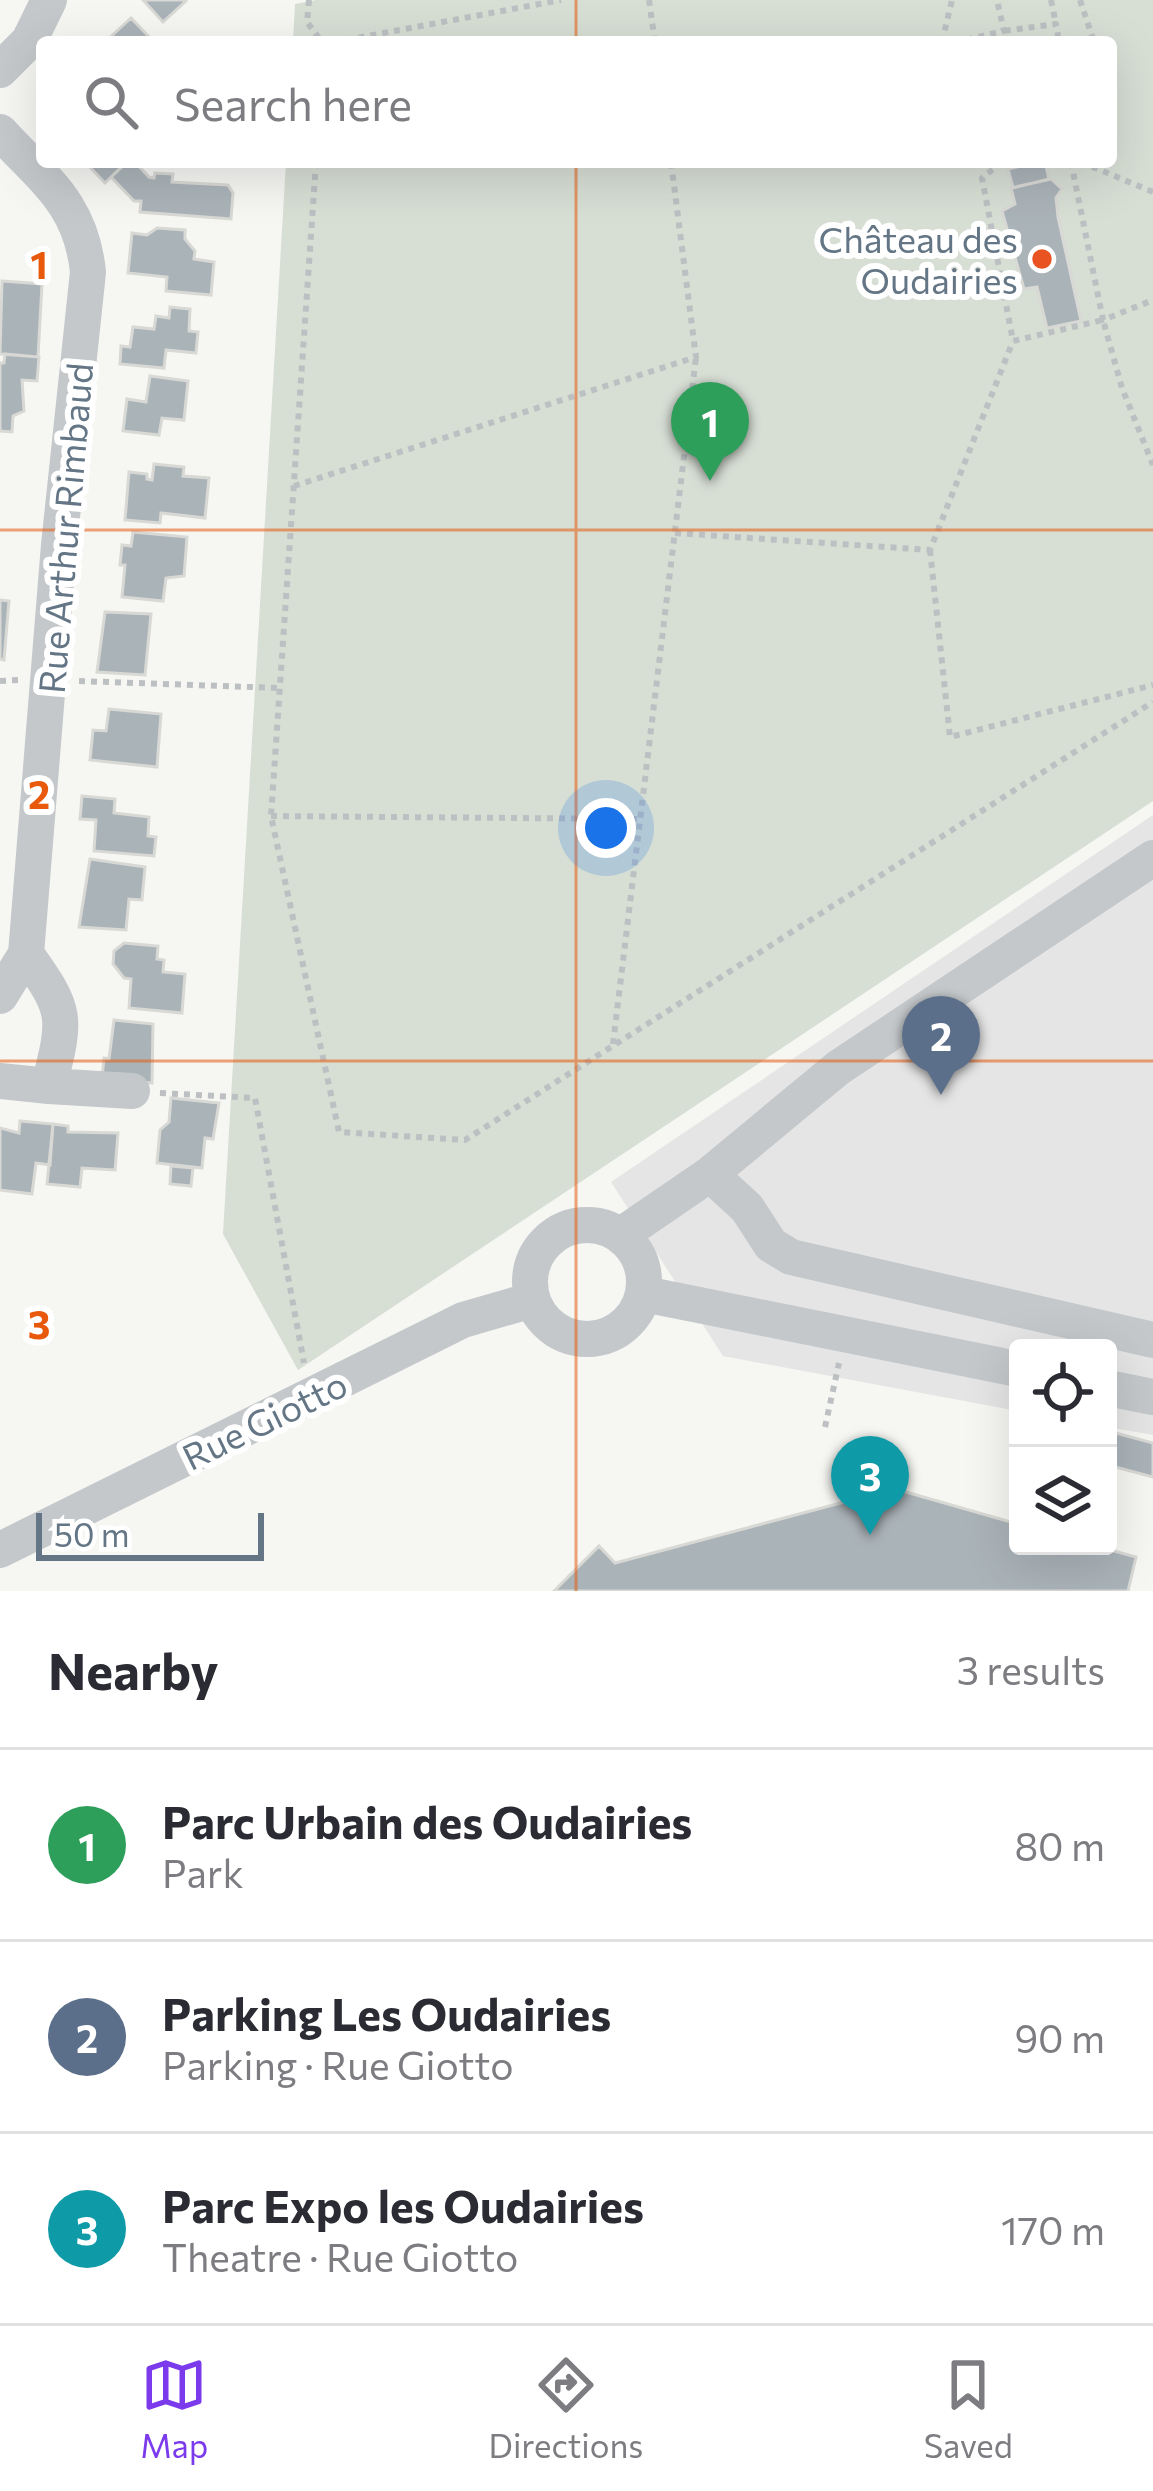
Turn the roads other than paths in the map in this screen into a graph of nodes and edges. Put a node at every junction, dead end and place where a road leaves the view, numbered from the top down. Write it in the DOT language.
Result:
graph roads {
  1 [pos="49,0"];
  2 [pos="0,70"];
  3 [pos="0,132"];
  4 [pos="1153,858"];
  5 [pos="26,953"];
  6 [pos="0,996"];
  7 [pos="0,1082"];
  8 [pos="49,1087"];
  9 [pos="132,1091"];
  10 [pos="710,1174"];
  11 [pos="621,1234"];
  12 [pos="644,1294"];
  13 [pos="532,1300"];
  14 [pos="1153,1340"];
  15 [pos="1009,1368"];
  16 [pos="1117,1390"];
  17 [pos="1153,1397"];
  18 [pos="0,1550"];
  1 -- 2 [label="street"];
  3 -- 5 [label="street, Rue Arthur Rimbaud"];
  4 -- 10 [label="street"];
  5 -- 6 [label="street, Rue Arthur Rimbaud"];
  5 -- 8 [label="street"];
  7 -- 8 [label="street"];
  8 -- 9 [label="street"];
  10 -- 11 [label="street"];
  10 -- 14 [label="street"];
  11 -- 12 [label="street"];
  11 -- 13 [label="street"];
  12 -- 13 [label="street"];
  12 -- 15 [label="street"];
  13 -- 18 [label="street, Rue Giotto"];
  16 -- 17 [label="street"];
}
